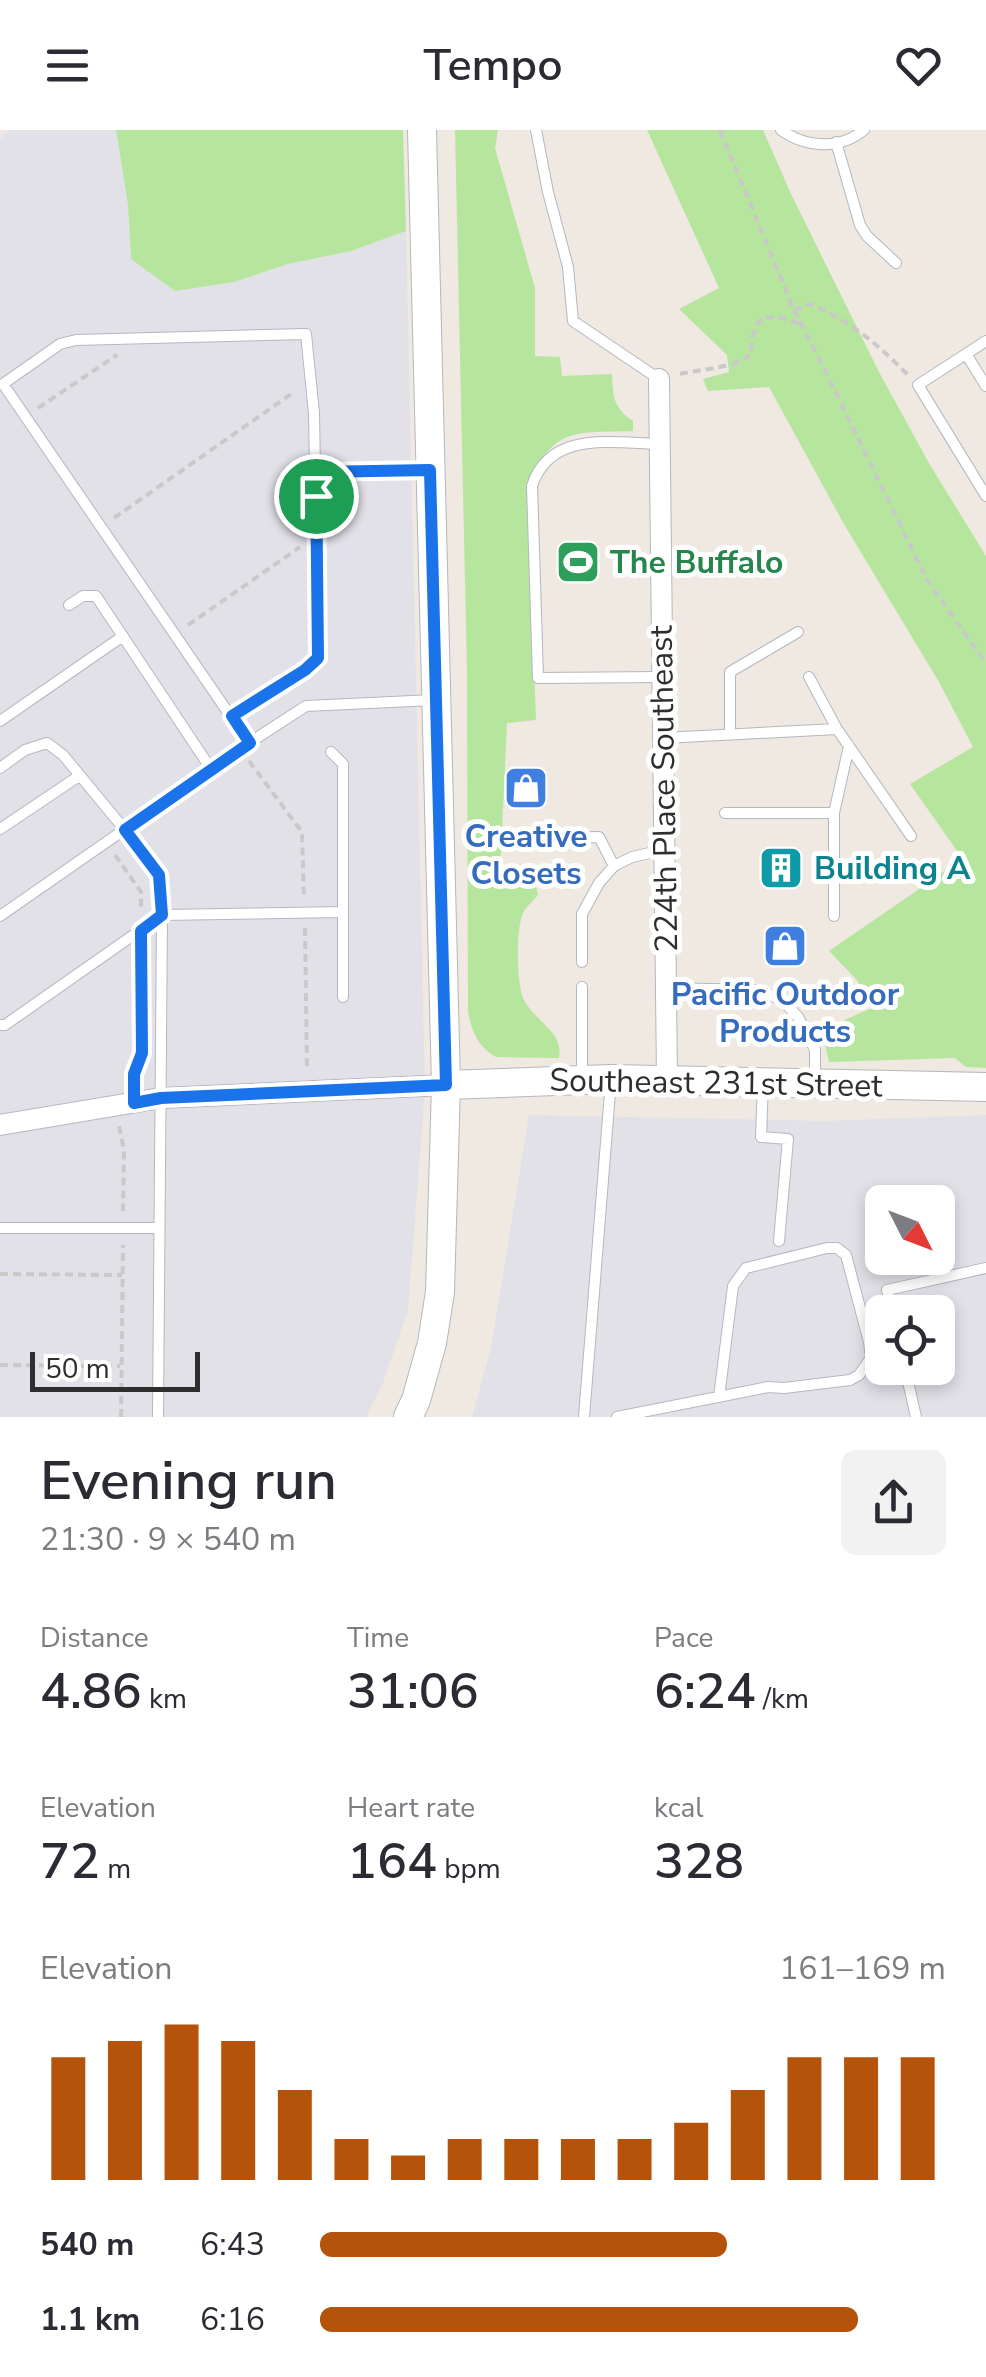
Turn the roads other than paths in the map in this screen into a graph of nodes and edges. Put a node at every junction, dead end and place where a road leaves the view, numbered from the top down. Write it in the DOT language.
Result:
graph roads {
  1 [pos="422,130"];
  2 [pos="536,130"];
  3 [pos="864,130"];
  4 [pos="782,131"];
  5 [pos="836,142"];
  6 [pos="896,262"];
  7 [pos="986,341"];
  8 [pos="966,354"];
  9 [pos="658,379"];
  10 [pos="2,382"];
  11 [pos="986,386"];
  12 [pos="659,444"];
  13 [pos="430,470"];
  14 [pos="316,472"];
  15 [pos="986,496"];
  16 [pos="69,606"];
  17 [pos="798,632"];
  18 [pos="123,636"];
  19 [pos="809,677"];
  20 [pos="662,678"];
  21 [pos="436,700"];
  22 [pos="232,716"];
  23 [pos="0,721"];
  24 [pos="837,729"];
  25 [pos="730,734"];
  26 [pos="663,738"];
  27 [pos="250,743"];
  28 [pos="849,746"];
  29 [pos="331,752"];
  30 [pos="0,768"];
  31 [pos="211,769"];
  32 [pos="79,776"];
  33 [pos="724,813"];
  34 [pos="834,813"];
  35 [pos="0,829"];
  36 [pos="125,830"];
  37 [pos="911,836"];
  38 [pos="518,839"];
  39 [pos="664,850"];
  40 [pos="614,866"];
  41 [pos="343,912"];
  42 [pos="162,915"];
  43 [pos="0,916"];
  44 [pos="834,916"];
  45 [pos="582,962"];
  46 [pos="582,987"];
  47 [pos="666,988"];
  48 [pos="342,996"];
  49 [pos="0,1025"];
  50 [pos="582,1079"];
  51 [pos="611,1079"];
  52 [pos="667,1079"];
  53 [pos="763,1081"];
  54 [pos="815,1082"];
  55 [pos="446,1085"];
  56 [pos="986,1087"];
  57 [pos="161,1098"];
  58 [pos="0,1124"];
  59 [pos="0,1228"];
  60 [pos="159,1228"];
  61 [pos="779,1241"];
  62 [pos="986,1268"];
  63 [pos="888,1295"];
  64 [pos="909,1385"];
  65 [pos="719,1397"];
  66 [pos="158,1417"];
  67 [pos="408,1417"];
  68 [pos="584,1417"];
  69 [pos="617,1417"];
  70 [pos="916,1417"];
  1 -- 13 [label="street"];
  2 -- 9 [label="lane"];
  3 -- 5 [label="lane"];
  4 -- 5 [label="lane"];
  5 -- 6 [label="lane"];
  7 -- 8 [label="lane"];
  8 -- 11 [label="lane"];
  8 -- 15 [label="lane"];
  9 -- 12 [label="street, 224th Place Southeast"];
  10 -- 14 [label="lane"];
  10 -- 22 [label="lane"];
  12 -- 20 [label="street, 224th Place Southeast"];
  12 -- 20 [label="lane"];
  13 -- 14 [label="lane"];
  13 -- 21 [label="street"];
  14 -- 22 [label="lane"];
  16 -- 18 [label="lane"];
  17 -- 25 [label="lane"];
  18 -- 23 [label="lane"];
  18 -- 31 [label="lane"];
  19 -- 24 [label="lane"];
  20 -- 26 [label="street, 224th Place Southeast"];
  21 -- 27 [label="lane"];
  21 -- 55 [label="street"];
  22 -- 27 [label="lane"];
  24 -- 25 [label="lane"];
  24 -- 28 [label="lane"];
  25 -- 26 [label="lane"];
  26 -- 39 [label="street, 224th Place Southeast"];
  27 -- 31 [label="lane"];
  28 -- 34 [label="lane"];
  28 -- 37 [label="lane"];
  29 -- 41 [label="lane"];
  30 -- 32 [label="lane"];
  31 -- 36 [label="lane"];
  32 -- 35 [label="lane"];
  32 -- 36 [label="lane"];
  33 -- 34 [label="lane"];
  34 -- 44 [label="lane"];
  36 -- 42 [label="lane"];
  36 -- 43 [label="lane"];
  38 -- 40 [label="lane"];
  39 -- 40 [label="lane"];
  39 -- 47 [label="street, 224th Place Southeast"];
  40 -- 45 [label="lane"];
  41 -- 42 [label="lane"];
  41 -- 48 [label="lane"];
  42 -- 49 [label="lane"];
  42 -- 57 [label="lane"];
  46 -- 50 [label="lane"];
  47 -- 52 [label="street, 224th Place Southeast"];
  47 -- 54 [label="lane"];
  50 -- 51 [label="street, Southeast 231st Street"];
  50 -- 55 [label="street, Southeast 231st Street"];
  51 -- 52 [label="street, Southeast 231st Street"];
  51 -- 68 [label="lane"];
  52 -- 53 [label="street, Southeast 231st Street"];
  53 -- 54 [label="street, Southeast 231st Street"];
  53 -- 61 [label="lane"];
  54 -- 56 [label="street, Southeast 231st Street"];
  55 -- 57 [label="street"];
  55 -- 67 [label="street"];
  57 -- 58 [label="street"];
  57 -- 60 [label="lane"];
  59 -- 60 [label="lane"];
  60 -- 66 [label="lane"];
  62 -- 63 [label="lane"];
  64 -- 70 [label="lane"];
  65 -- 65 [label="lane"];
  65 -- 69 [label="lane"];
}
